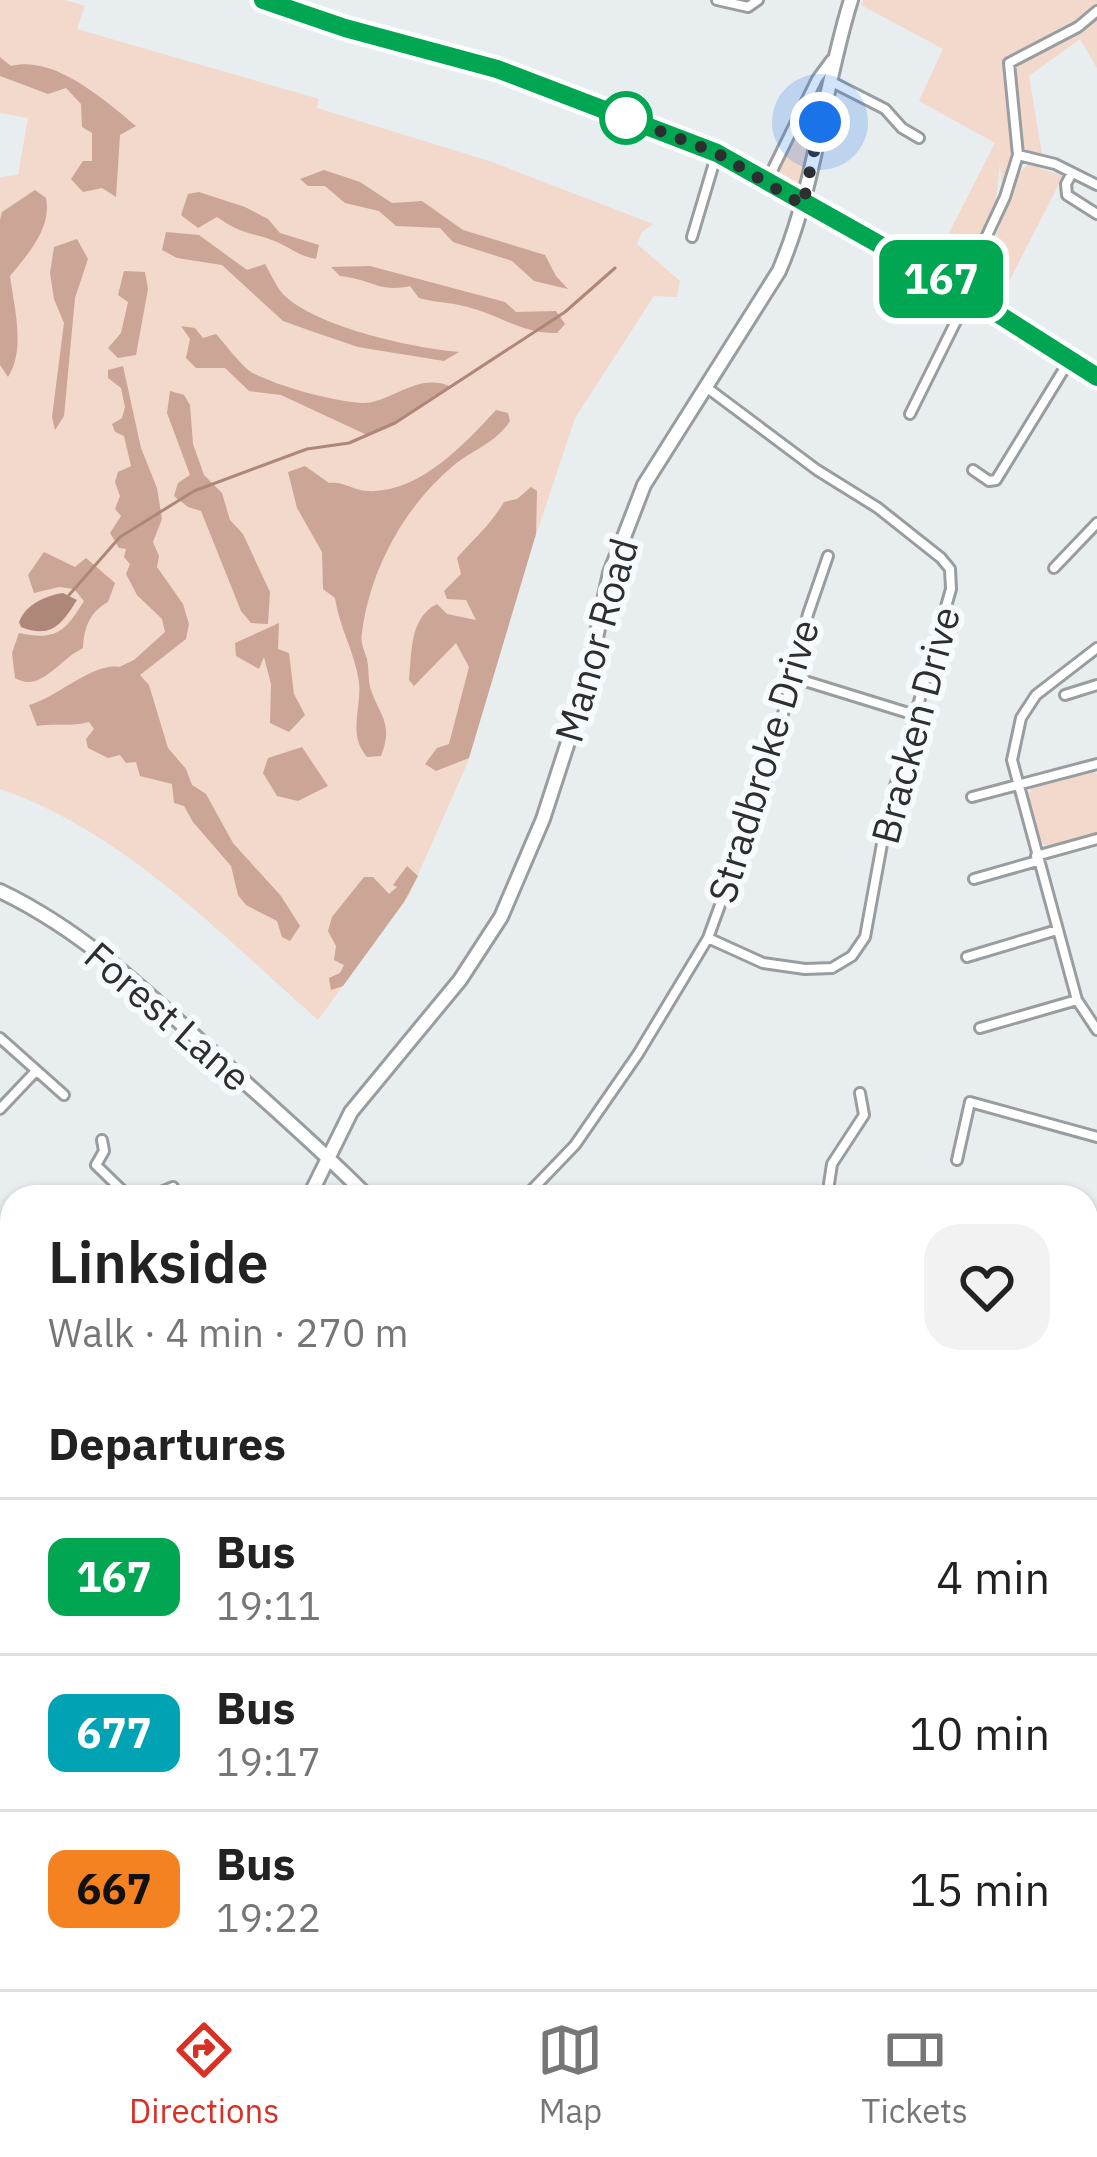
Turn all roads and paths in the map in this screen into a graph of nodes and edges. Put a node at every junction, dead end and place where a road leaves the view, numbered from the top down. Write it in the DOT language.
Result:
graph roads {
  1 [pos="263,0"];
  2 [pos="316,0"];
  3 [pos="758,0"];
  4 [pos="850,0"];
  5 [pos="721,1"];
  6 [pos="1097,11"];
  7 [pos="309,16"];
  8 [pos="833,58"];
  9 [pos="828,80"];
  10 [pos="919,139"];
  11 [pos="717,153"];
  12 [pos="1018,155"];
  13 [pos="1072,173"];
  14 [pos="767,180"];
  15 [pos="1097,185"];
  16 [pos="803,205"];
  17 [pos="1097,214"];
  18 [pos="692,236"];
  19 [pos="965,293"];
  20 [pos="1070,360"];
  21 [pos="1097,377"];
  22 [pos="706,387"];
  23 [pos="910,414"];
  24 [pos="973,470"];
  25 [pos="1097,523"];
  26 [pos="828,556"];
  27 [pos="1054,568"];
  28 [pos="1096,651"];
  29 [pos="793,677"];
  30 [pos="1097,685"];
  31 [pos="1065,695"];
  32 [pos="915,715"];
  33 [pos="1097,764"];
  34 [pos="1016,786"];
  35 [pos="972,797"];
  36 [pos="1097,838"];
  37 [pos="1036,858"];
  38 [pos="974,879"];
  39 [pos="0,891"];
  40 [pos="1057,930"];
  41 [pos="708,938"];
  42 [pos="967,957"];
  43 [pos="1077,1000"];
  44 [pos="980,1028"];
  45 [pos="1097,1030"];
  46 [pos="0,1038"];
  47 [pos="37,1071"];
  48 [pos="860,1093"];
  49 [pos="64,1095"];
  50 [pos="0,1108"];
  51 [pos="1097,1137"];
  52 [pos="102,1140"];
  53 [pos="327,1155"];
  54 [pos="957,1160"];
  55 [pos="117,1185"];
  56 [pos="313,1185"];
  57 [pos="356,1185"];
  58 [pos="537,1185"];
  59 [pos="829,1185"];
  1 -- 7 [label="main road"];
  2 -- 7 [label="street"];
  3 -- 5 [label="street"];
  4 -- 8 [label="main road, Manor Road"];
  6 -- 12 [label="street"];
  7 -- 11 [label="main road"];
  8 -- 9 [label="main road, Manor Road"];
  8 -- 14 [label="street, Manor Road"];
  9 -- 10 [label="street"];
  9 -- 16 [label="main road, Manor Road"];
  11 -- 14 [label="main road"];
  11 -- 18 [label="street"];
  12 -- 13 [label="street"];
  12 -- 19 [label="street"];
  13 -- 15 [label="street"];
  13 -- 17 [label="street"];
  14 -- 16 [label="main road"];
  16 -- 19 [label="main road"];
  16 -- 22 [label="main road, Manor Road"];
  19 -- 20 [label="main road"];
  19 -- 23 [label="street"];
  20 -- 21 [label="main road"];
  20 -- 24 [label="street"];
  22 -- 32 [label="street, Bracken Drive"];
  22 -- 53 [label="main road, Manor Road"];
  25 -- 27 [label="street"];
  26 -- 29 [label="street, Stradbroke Drive"];
  28 -- 34 [label="street"];
  29 -- 32 [label="street"];
  29 -- 41 [label="street, Stradbroke Drive"];
  30 -- 31 [label="street"];
  32 -- 41 [label="street, Bracken Drive"];
  33 -- 34 [label="street"];
  34 -- 35 [label="street"];
  34 -- 37 [label="street"];
  36 -- 37 [label="street"];
  37 -- 38 [label="street"];
  37 -- 40 [label="street"];
  39 -- 53 [label="main road, Forest Lane"];
  40 -- 42 [label="street"];
  40 -- 43 [label="street"];
  41 -- 58 [label="street, Stradbroke Drive"];
  43 -- 44 [label="street"];
  43 -- 45 [label="street"];
  46 -- 47 [label="street"];
  47 -- 49 [label="street"];
  47 -- 50 [label="street"];
  48 -- 59 [label="street"];
  51 -- 54 [label="street"];
  52 -- 55 [label="street"];
  53 -- 56 [label="main road, Manor Road"];
  53 -- 57 [label="main road, Forest Lane"];
}
